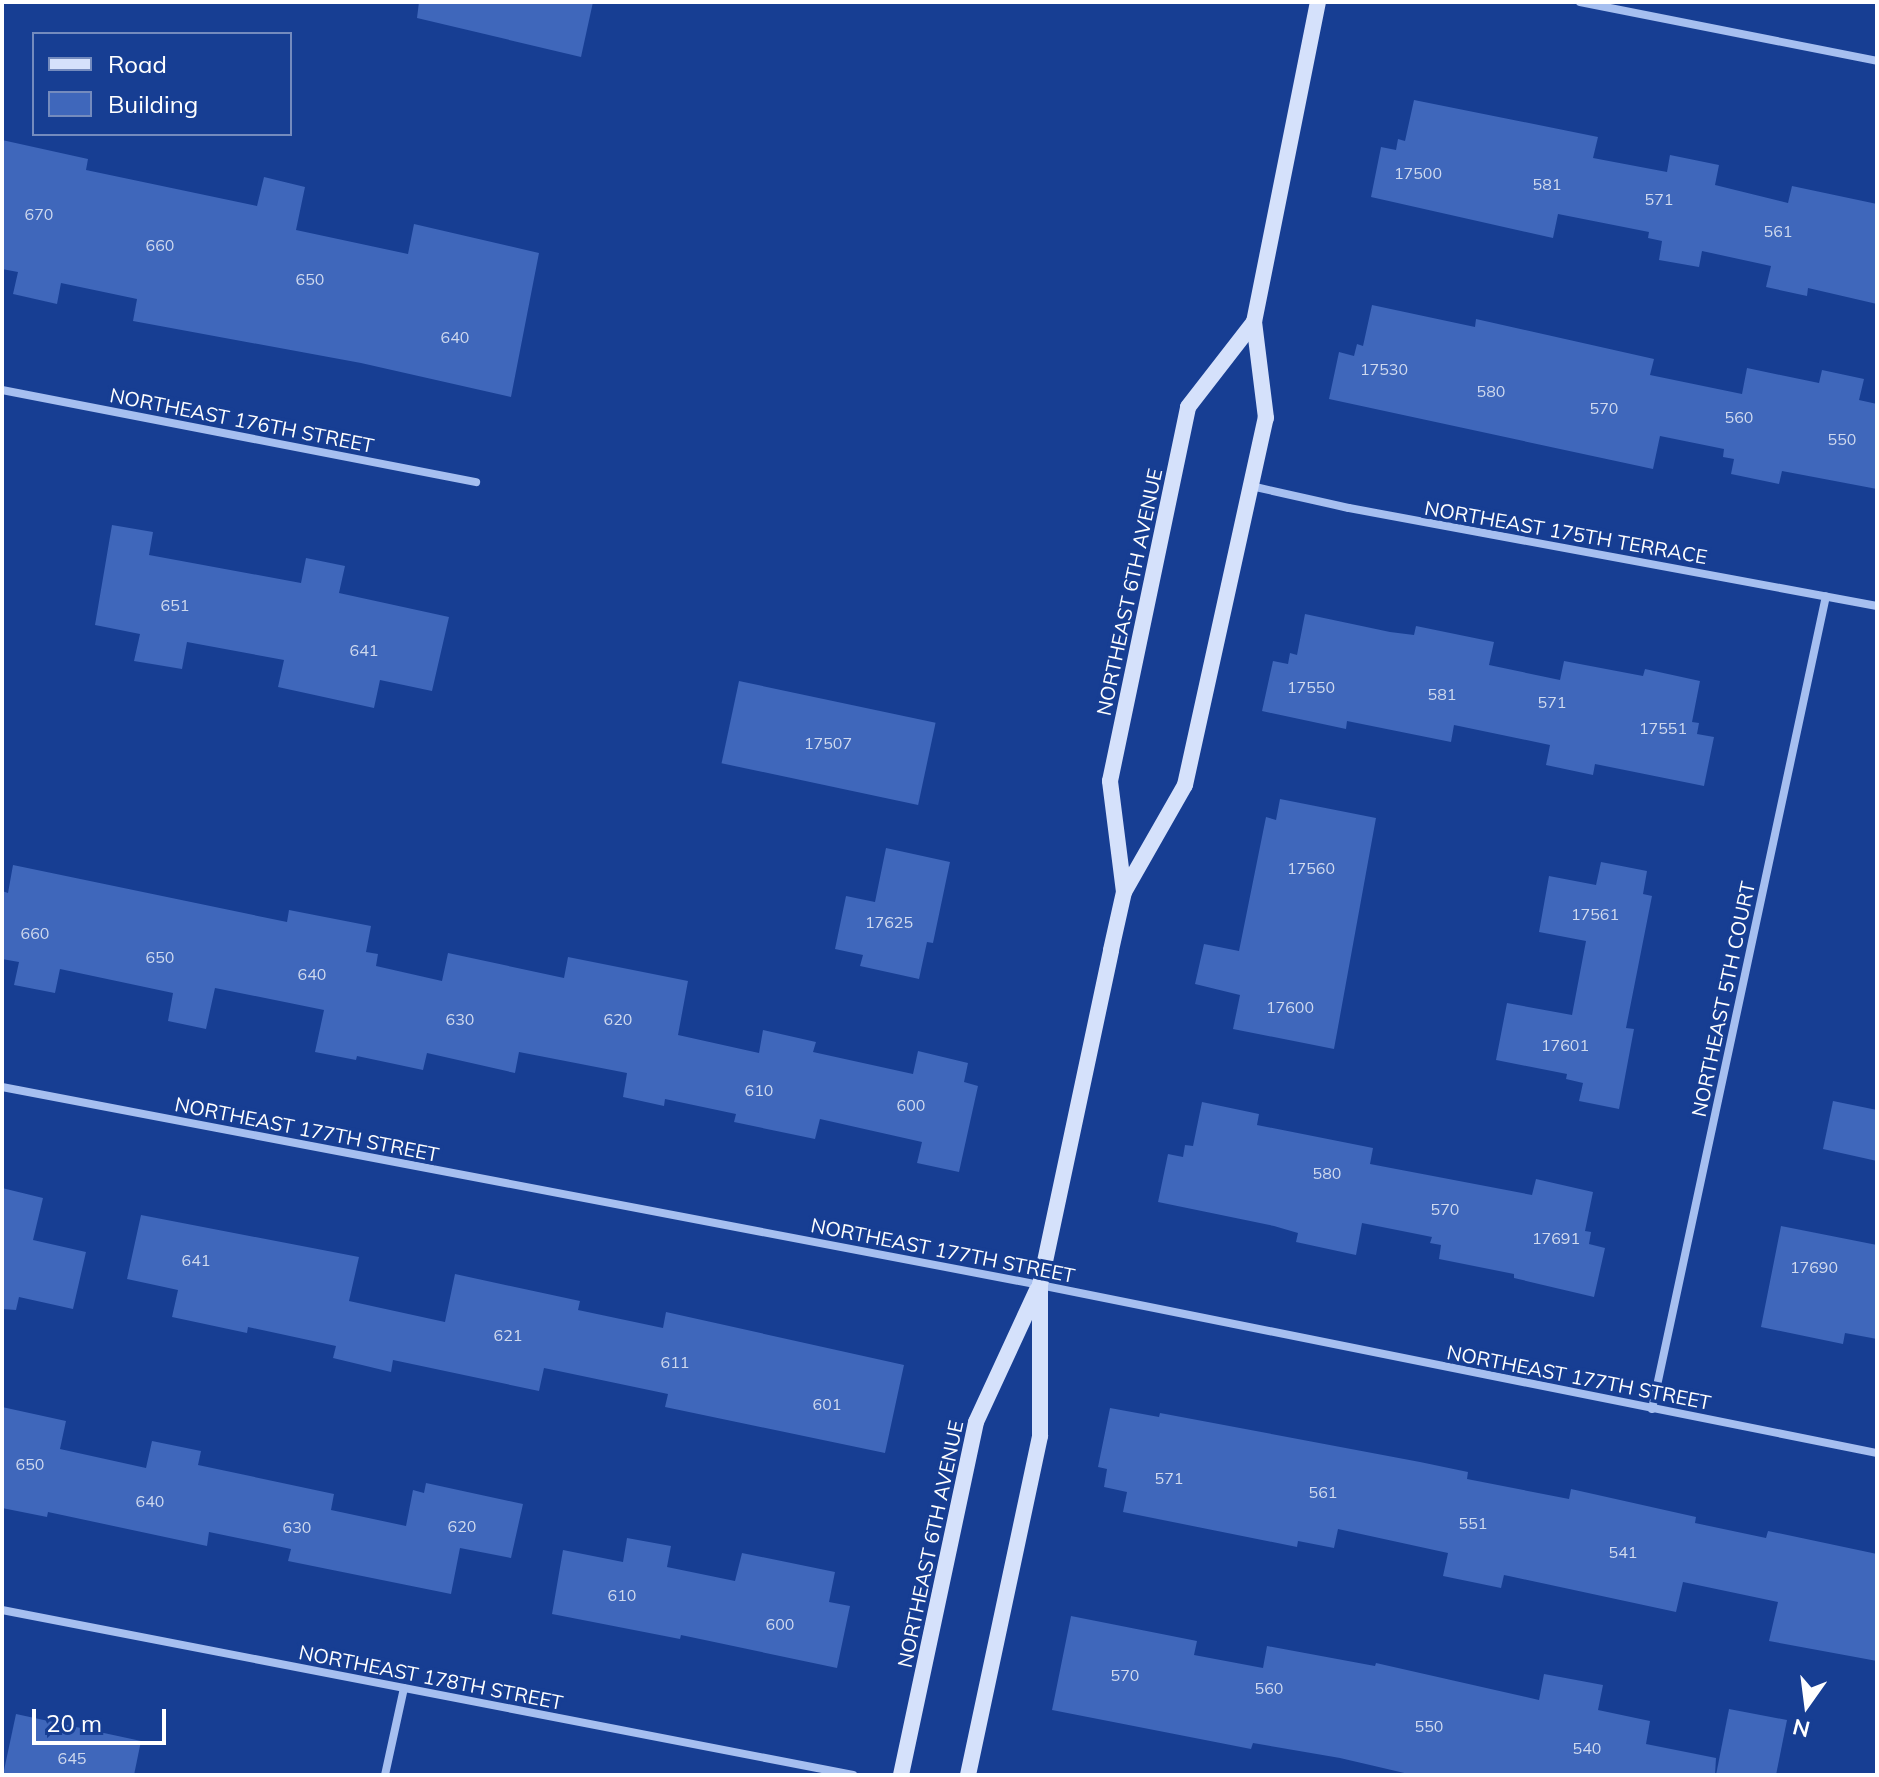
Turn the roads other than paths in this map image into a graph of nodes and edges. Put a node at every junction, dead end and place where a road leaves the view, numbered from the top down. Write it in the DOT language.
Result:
graph roads {
  1 [pos="1318,2"];
  2 [pos="1580,2"];
  3 [pos="1877,61"];
  4 [pos="1254,322"];
  5 [pos="2,390"];
  6 [pos="476,482"];
  7 [pos="1251,486"];
  8 [pos="1826,596"];
  9 [pos="1877,606"];
  10 [pos="1124,892"];
  11 [pos="2,1087"];
  12 [pos="1040,1285"];
  13 [pos="1652,1409"];
  14 [pos="1877,1453"];
  15 [pos="2,1610"];
  16 [pos="404,1688"];
  17 [pos="385,1775"];
  18 [pos="853,1775"];
  19 [pos="901,1775"];
  20 [pos="968,1775"];
  1 -- 4 [label="main road, NORTHEAST 6TH AVENUE"];
  2 -- 3 [label="street"];
  4 -- 7 [label="main road, NORTHEAST 6TH AVENUE"];
  4 -- 10 [label="main road, NORTHEAST 6TH AVENUE"];
  5 -- 6 [label="street, NORTHEAST 176TH STREET"];
  7 -- 8 [label="street, NORTHEAST 175TH TERRACE"];
  7 -- 10 [label="main road, NORTHEAST 6TH AVENUE"];
  8 -- 9 [label="street, NORTHEAST 175TH TERRACE"];
  8 -- 13 [label="street, NORTHEAST 5TH COURT"];
  10 -- 12 [label="main road, NORTHEAST 6TH AVENUE"];
  11 -- 12 [label="street, NORTHEAST 177TH STREET"];
  12 -- 13 [label="street, NORTHEAST 177TH STREET"];
  12 -- 19 [label="main road, NORTHEAST 6TH AVENUE"];
  12 -- 20 [label="main road, NORTHEAST 6TH AVENUE"];
  13 -- 14 [label="street, NORTHEAST 177TH STREET"];
  15 -- 16 [label="street, NORTHEAST 178TH STREET"];
  16 -- 17 [label="street"];
  16 -- 18 [label="street, NORTHEAST 178TH STREET"];
}
